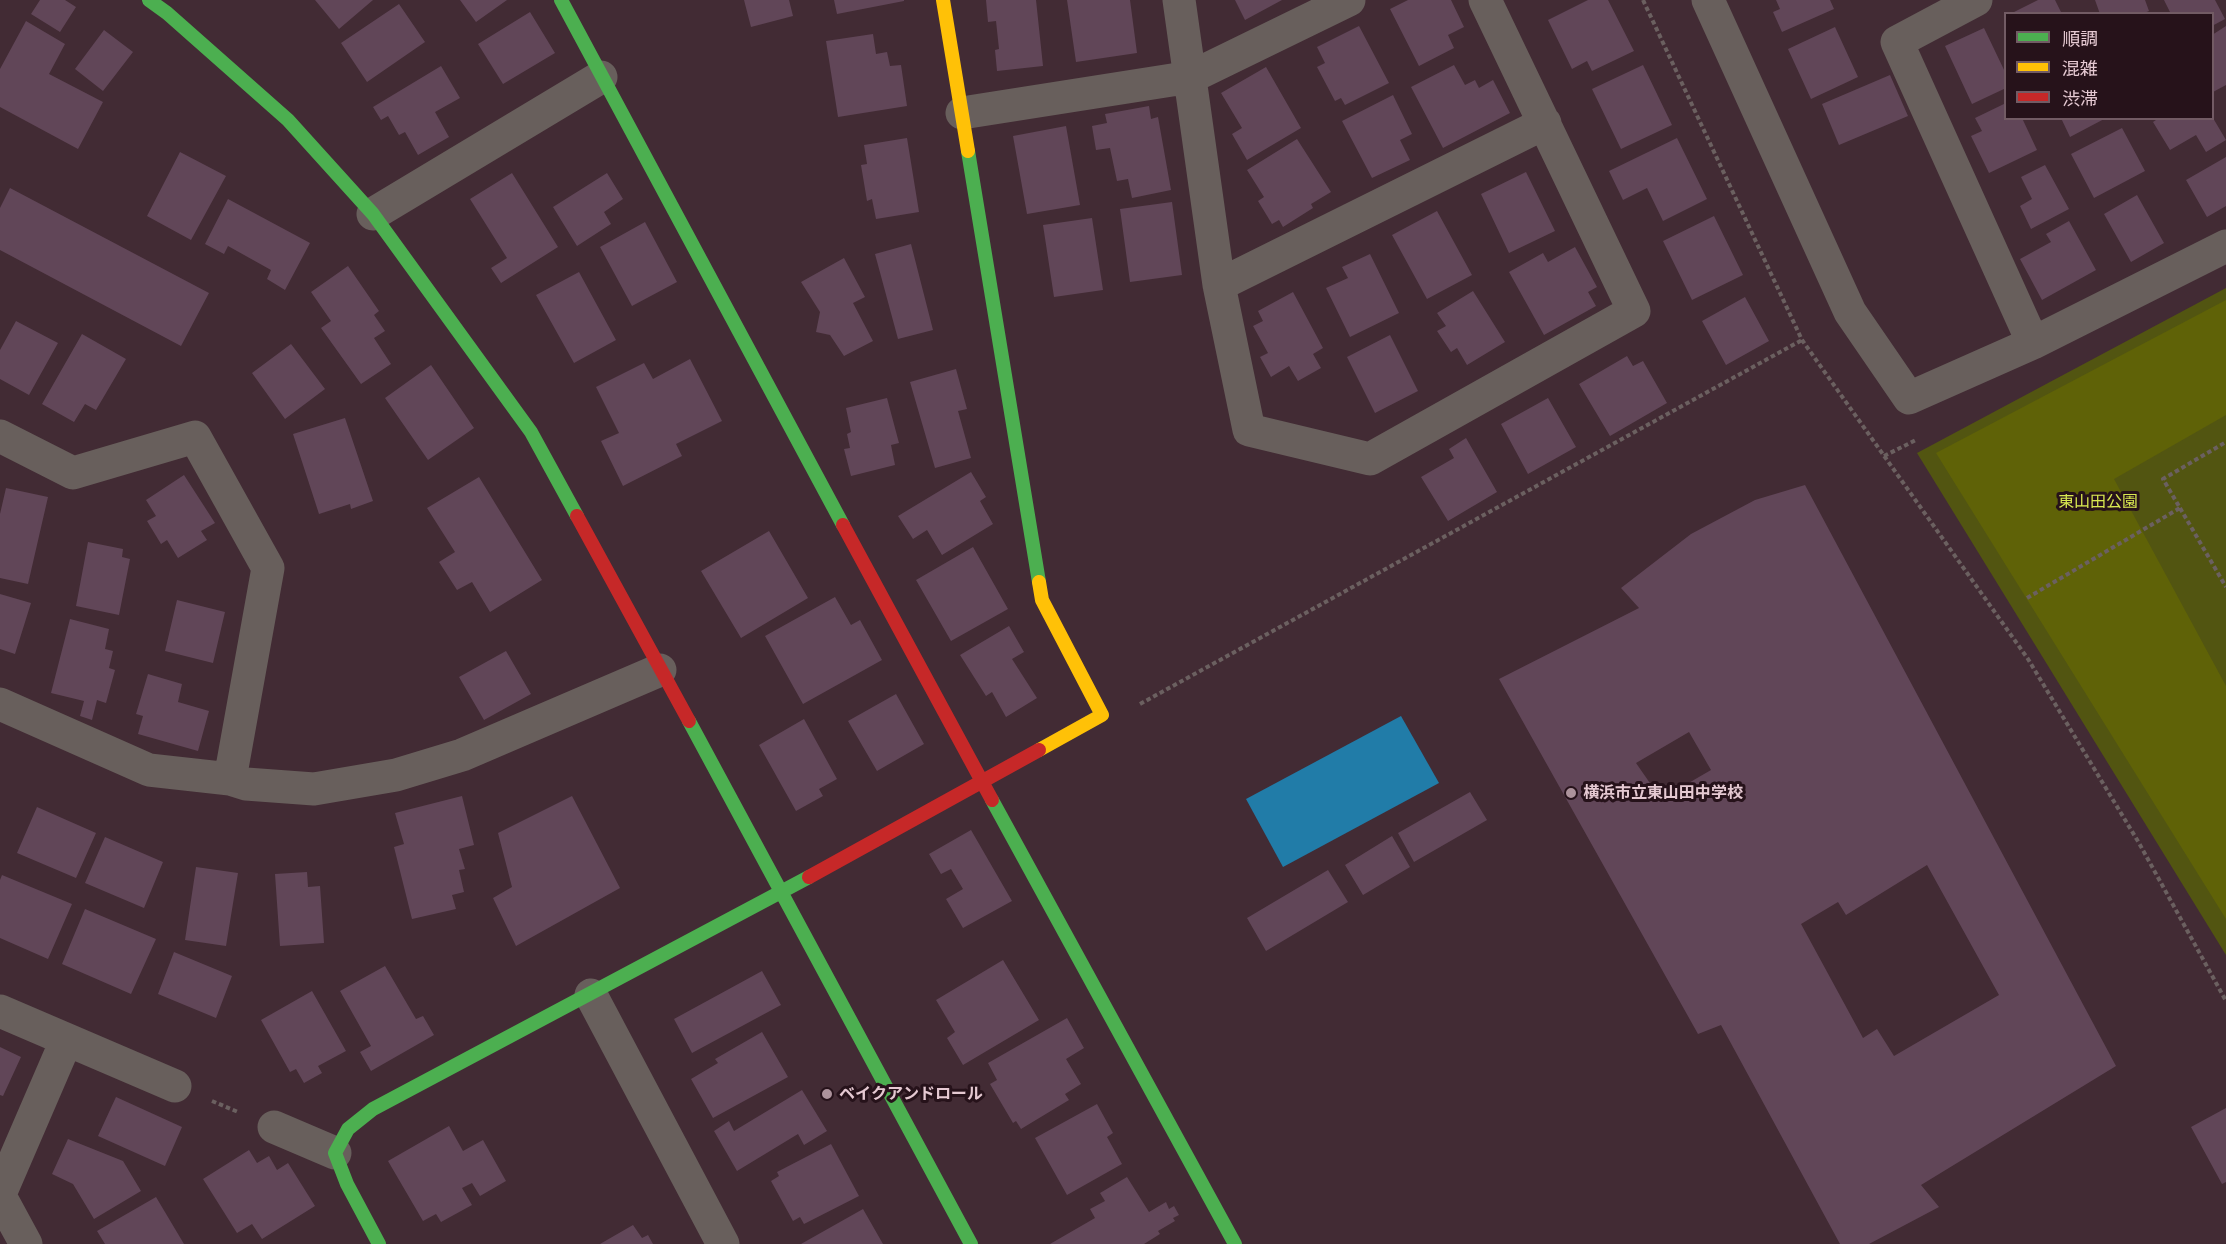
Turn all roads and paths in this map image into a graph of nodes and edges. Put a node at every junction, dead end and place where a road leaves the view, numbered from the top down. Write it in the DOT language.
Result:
graph roads {
  1 [pos="149,0"];
  2 [pos="561,0"];
  3 [pos="943,0"];
  4 [pos="1179,0"];
  5 [pos="1349,0"];
  6 [pos="1485,0"];
  7 [pos="1643,0"];
  8 [pos="1708,0"];
  9 [pos="1976,0"];
  10 [pos="601,77"];
  11 [pos="1191,77"];
  12 [pos="962,113"];
  13 [pos="1545,123"];
  14 [pos="374,214"];
  15 [pos="2226,246"];
  16 [pos="1219,285"];
  17 [pos="1802,340"];
  18 [pos="2033,343"];
  19 [pos="0,436"];
  20 [pos="2226,442"];
  21 [pos="2180,508"];
  22 [pos="2226,587"];
  23 [pos="2026,598"];
  24 [pos="660,670"];
  25 [pos="0,704"];
  26 [pos="1102,715"];
  27 [pos="230,779"];
  28 [pos="981,783"];
  29 [pos="782,892"];
  30 [pos="591,995"];
  31 [pos="2226,1001"];
  32 [pos="0,1011"];
  33 [pos="66,1041"];
  34 [pos="175,1086"];
  35 [pos="274,1128"];
  36 [pos="335,1153"];
  37 [pos="0,1195"];
  38 [pos="26,1244"];
  39 [pos="379,1244"];
  40 [pos="723,1244"];
  41 [pos="971,1244"];
  42 [pos="1235,1244"];
  1 -- 14 [label="street"];
  2 -- 10 [label="street"];
  3 -- 12 [label="street"];
  4 -- 11 [label="street"];
  5 -- 11 [label="street"];
  6 -- 13 [label="street"];
  7 -- 17 [label="path"];
  8 -- 18 [label="street"];
  9 -- 18 [label="street"];
  10 -- 14 [label="street"];
  10 -- 28 [label="street"];
  11 -- 12 [label="street"];
  11 -- 16 [label="street"];
  12 -- 26 [label="street"];
  13 -- 16 [label="street"];
  13 -- 16 [label="street"];
  14 -- 24 [label="street"];
  15 -- 18 [label="street"];
  17 -- 26 [label="path"];
  17 -- 31 [label="path"];
  19 -- 27 [label="street"];
  20 -- 21 [label="path"];
  21 -- 22 [label="path"];
  21 -- 23 [label="path"];
  24 -- 27 [label="street"];
  24 -- 29 [label="street"];
  25 -- 27 [label="street"];
  26 -- 28 [label="street"];
  28 -- 29 [label="street"];
  28 -- 42 [label="street"];
  29 -- 30 [label="street"];
  29 -- 41 [label="street"];
  30 -- 36 [label="street"];
  30 -- 40 [label="street"];
  32 -- 33 [label="street"];
  33 -- 34 [label="street"];
  33 -- 37 [label="street"];
  34 -- 35 [label="path"];
  35 -- 36 [label="street"];
  36 -- 39 [label="street"];
  37 -- 38 [label="street"];
}
